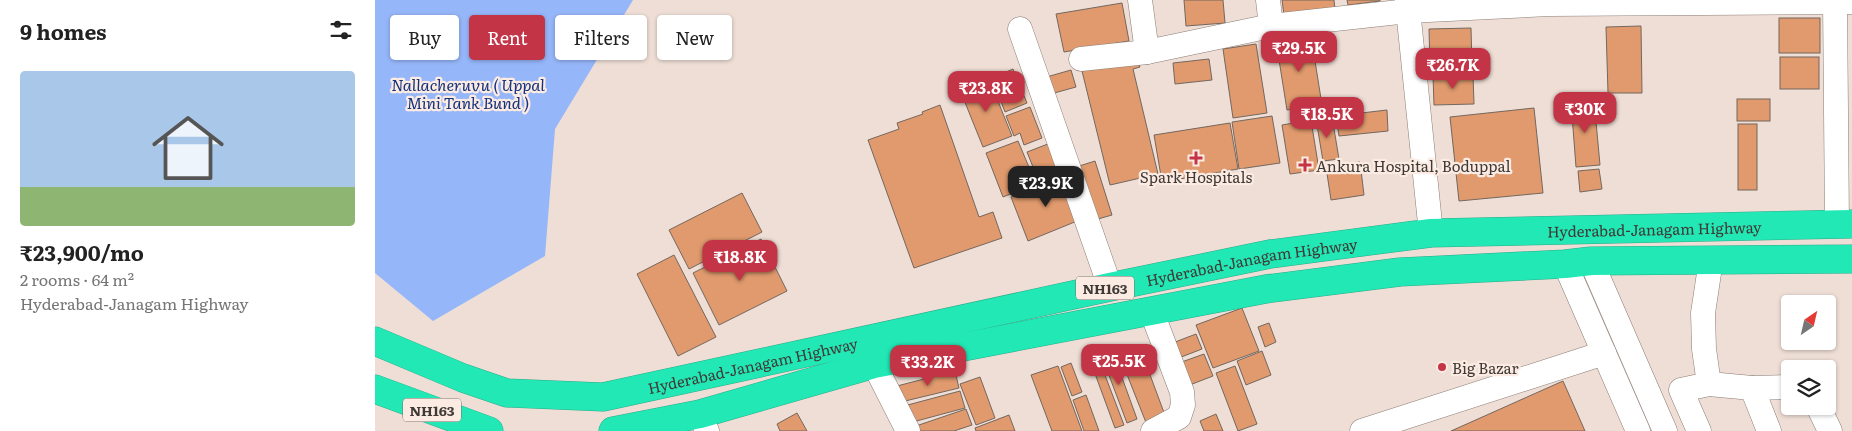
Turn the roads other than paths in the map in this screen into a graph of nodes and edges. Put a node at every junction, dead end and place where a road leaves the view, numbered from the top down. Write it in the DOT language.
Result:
graph roads {
  1 [pos="1140,0"];
  2 [pos="1268,0"];
  3 [pos="1841,1"];
  4 [pos="1549,2"];
  5 [pos="1673,2"];
  6 [pos="1407,5"];
  7 [pos="1271,26"];
  8 [pos="1019,29"];
  9 [pos="1147,52"];
  10 [pos="1081,59"];
  11 [pos="1845,224"];
  12 [pos="1431,233"];
  13 [pos="1852,259"];
  14 [pos="1711,260"];
  15 [pos="1578,263"];
  16 [pos="1162,276"];
  17 [pos="1110,286"];
  18 [pos="1161,309"];
  19 [pos="375,341"];
  20 [pos="1604,353"];
  21 [pos="874,364"];
  22 [pos="1709,384"];
  23 [pos="1781,387"];
  24 [pos="1752,388"];
  25 [pos="375,389"];
  26 [pos="1822,415"];
  27 [pos="703,422"];
  28 [pos="489,431"];
  29 [pos="613,431"];
  30 [pos="908,431"];
  31 [pos="1153,431"];
  32 [pos="1362,431"];
  33 [pos="1638,431"];
  34 [pos="1665,431"];
  35 [pos="1699,431"];
  36 [pos="1769,431"];
  37 [pos="1830,431"];
  1 -- 9 [label="street"];
  2 -- 7 [label="street"];
  3 -- 5 [label="street"];
  3 -- 11 [label="street"];
  4 -- 5 [label="street"];
  4 -- 6 [label="street"];
  6 -- 7 [label="street"];
  6 -- 12 [label="street"];
  7 -- 9 [label="street"];
  8 -- 17 [label="street"];
  9 -- 10 [label="street"];
  11 -- 12 [label="highway, Hyderabad-Janagam Highway / NH163"];
  12 -- 16 [label="highway, Hyderabad-Janagam Highway / NH163"];
  13 -- 14 [label="highway, Hyderabad-Janagam Highway / NH163"];
  14 -- 15 [label="highway, Hyderabad-Janagam Highway / NH163"];
  14 -- 22 [label="street"];
  15 -- 18 [label="highway, Hyderabad-Janagam Highway / NH163"];
  15 -- 20 [label="street"];
  15 -- 34 [label="street"];
  16 -- 17 [label="highway, Hyderabad-Janagam Highway / NH163"];
  16 -- 18 [label="highway"];
  17 -- 19 [label="highway, Hyderabad-Janagam Highway / NH163"];
  18 -- 21 [label="highway, Hyderabad-Janagam Highway / NH163"];
  18 -- 31 [label="street"];
  20 -- 32 [label="street"];
  20 -- 33 [label="street"];
  21 -- 27 [label="highway, Hyderabad-Janagam Highway / NH163"];
  21 -- 30 [label="street"];
  22 -- 24 [label="street"];
  22 -- 35 [label="street"];
  23 -- 24 [label="street"];
  24 -- 36 [label="street"];
  25 -- 28 [label="highway, NH163"];
  26 -- 37 [label="street"];
  27 -- 29 [label="highway, Hyderabad-Janagam Highway / NH163"];
}
